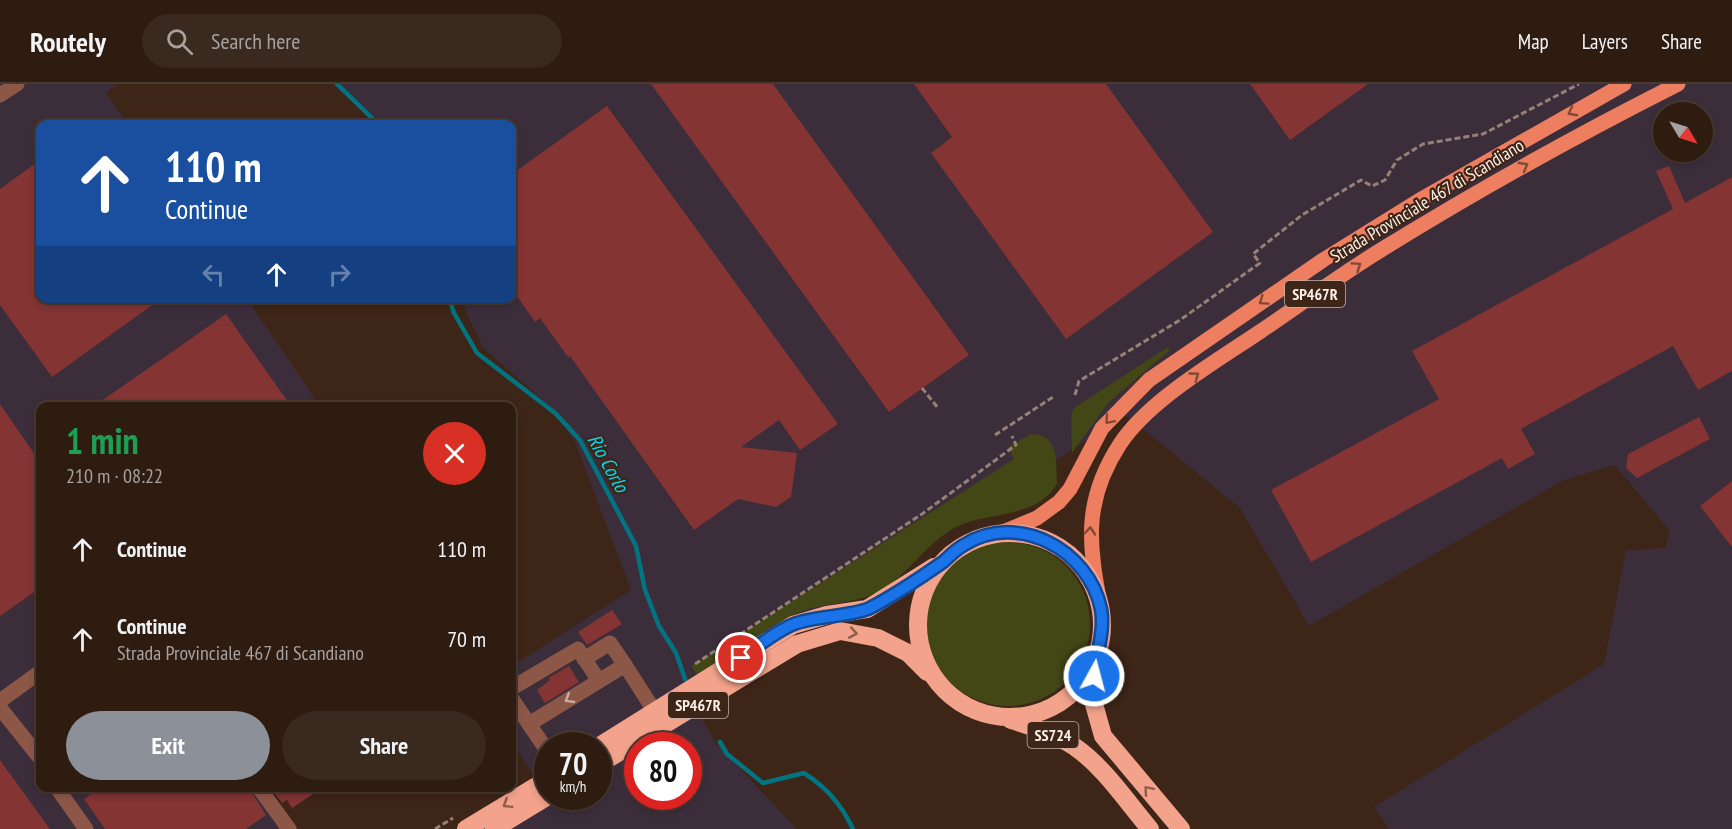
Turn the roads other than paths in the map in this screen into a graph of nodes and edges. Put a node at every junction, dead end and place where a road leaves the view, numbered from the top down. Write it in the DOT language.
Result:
graph roads {
  1 [pos="1624,84"];
  2 [pos="1678,84"];
  3 [pos="1003,532"];
  4 [pos="941,563"];
  5 [pos="1101,609"];
  6 [pos="1096,656"];
  7 [pos="584,659"];
  8 [pos="625,665"];
  9 [pos="36,675"];
  10 [pos="599,681"];
  11 [pos="939,685"];
  12 [pos="516,686"];
  13 [pos="0,701"];
  14 [pos="516,705"];
  15 [pos="0,708"];
  16 [pos="656,712"];
  17 [pos="1001,717"];
  18 [pos="529,724"];
  19 [pos="534,732"];
  20 [pos="612,739"];
  21 [pos="36,753"];
  22 [pos="612,756"];
  23 [pos="534,787"];
  24 [pos="60,792"];
  25 [pos="262,792"];
  26 [pos="534,805"];
  27 [pos="86,829"];
  28 [pos="289,829"];
  29 [pos="466,829"];
  30 [pos="494,829"];
  31 [pos="1150,829"];
  32 [pos="1181,829"];
  1 -- 3 [label="main road, Strada Provinciale 467 di Scandiano / SP467R, one-way"];
  5 -- 2 [label="main road, Strada Provinciale 467 di Scandiano / SP467R, one-way"];
  3 -- 4 [label="highway, Strada Provinciale 467 di Scandiano"];
  3 -- 5 [label="highway, Strada Provinciale 467 di Scandiano"];
  4 -- 11 [label="highway, Strada Provinciale 467 di Scandiano"];
  4 -- 16 [label="highway, SP467R"];
  5 -- 6 [label="highway, Strada Provinciale 467 di Scandiano"];
  6 -- 17 [label="highway, Strada Provinciale 467 di Scandiano"];
  32 -- 6 [label="highway, SS724, one-way"];
  7 -- 8 [label="street"];
  7 -- 10 [label="street"];
  7 -- 12 [label="street"];
  8 -- 10 [label="street"];
  8 -- 16 [label="street"];
  9 -- 13 [label="street"];
  10 -- 18 [label="street, one-way"];
  11 -- 17 [label="highway, Strada Provinciale 467 di Scandiano"];
  22 -- 11 [label="highway, SP467R, one-way"];
  14 -- 18 [label="street"];
  15 -- 21 [label="street"];
  16 -- 20 [label="highway, SP467R"];
  17 -- 31 [label="highway, SS724"];
  18 -- 19 [label="street"];
  23 -- 29 [label="highway, one-way"];
  24 -- 27 [label="street"];
  25 -- 28 [label="street"];
  26 -- 30 [label="highway"];
}
